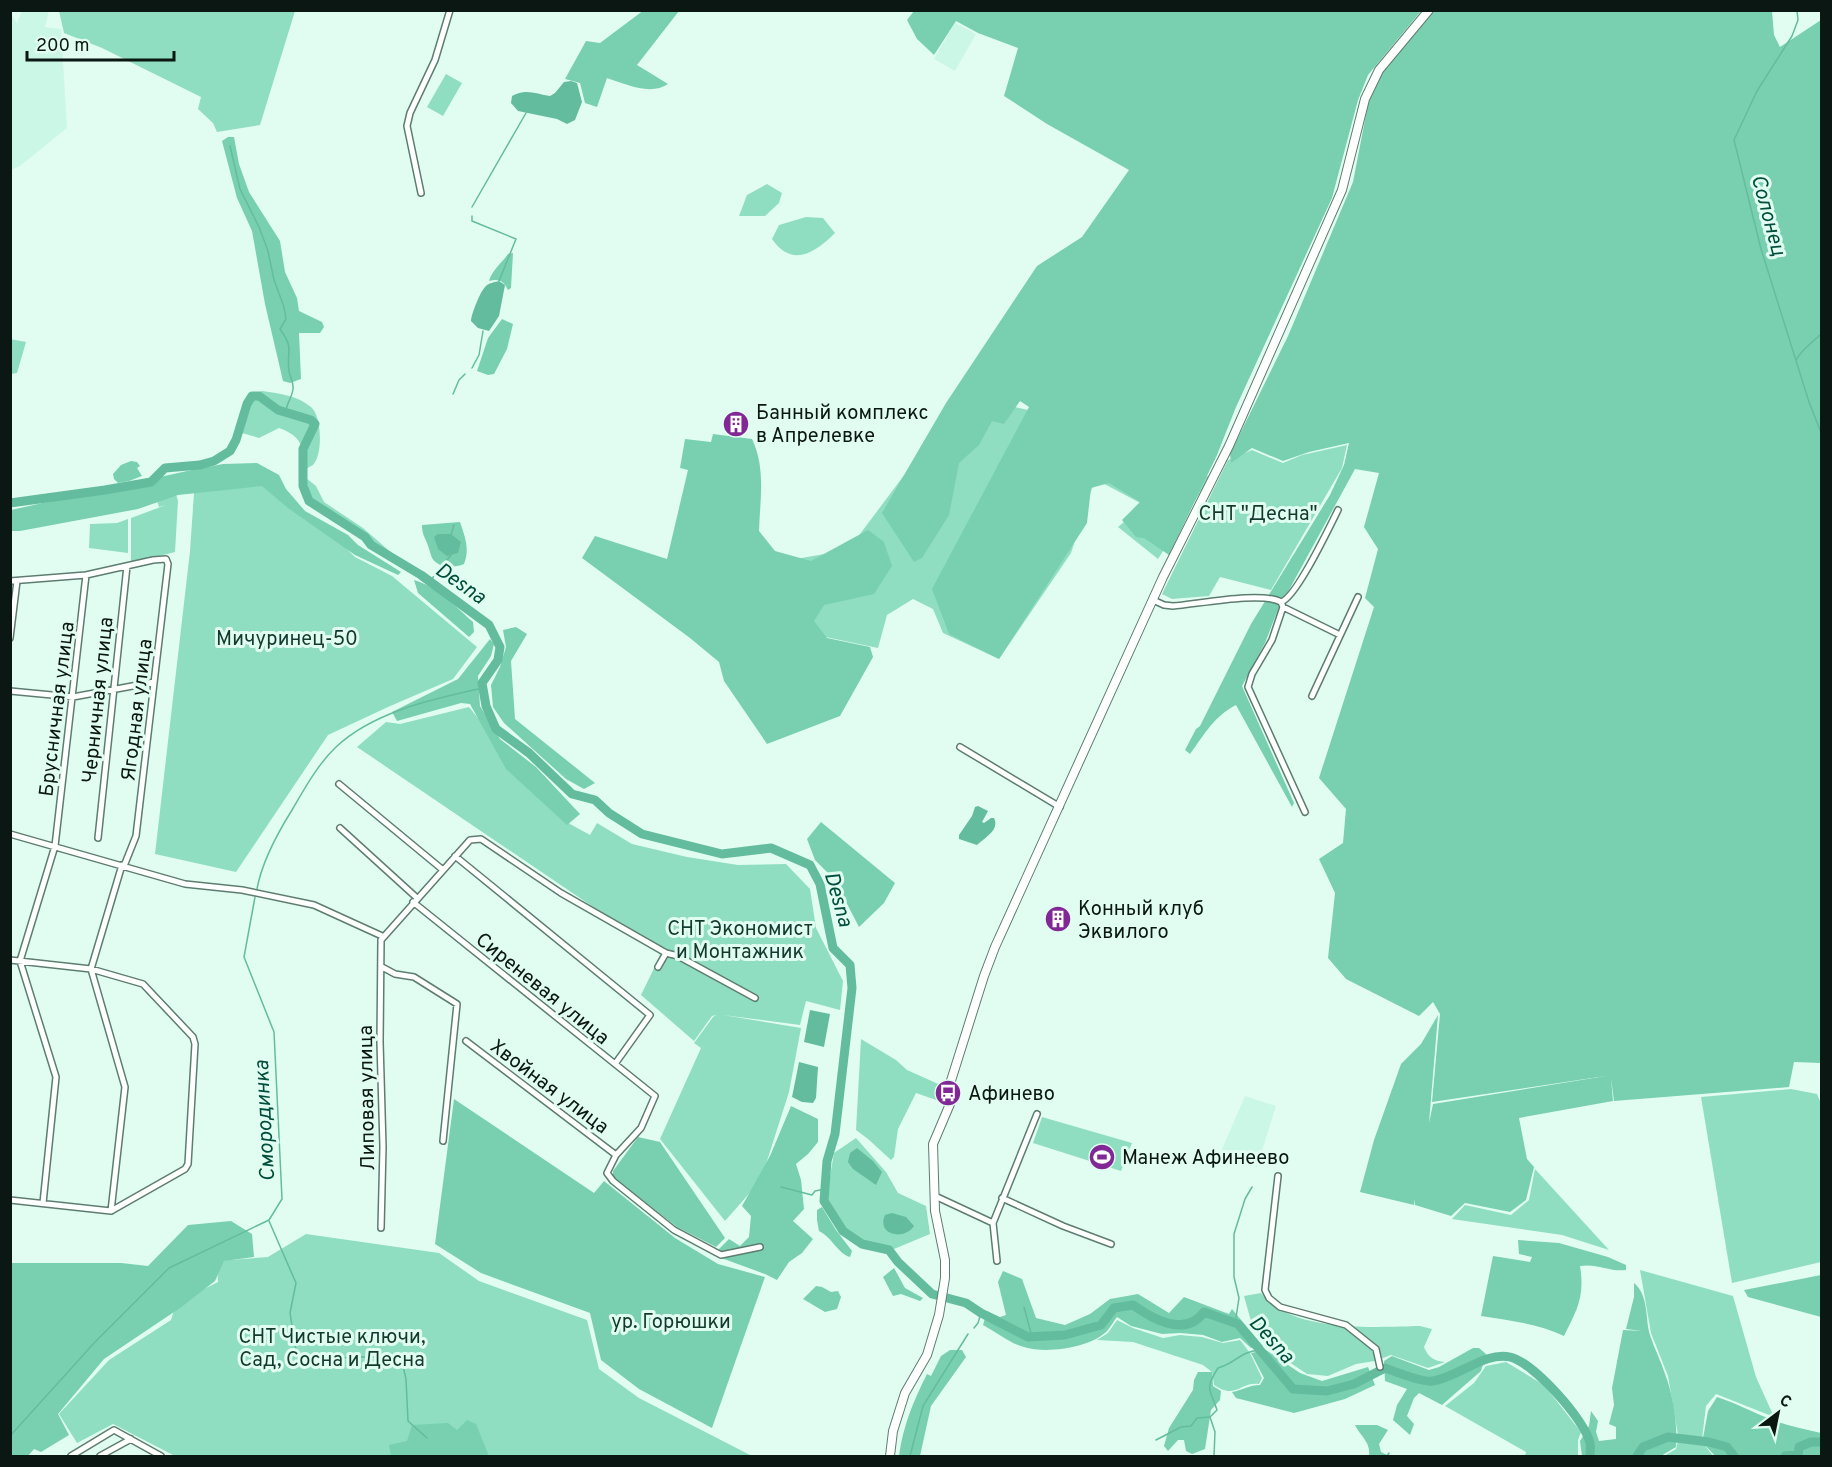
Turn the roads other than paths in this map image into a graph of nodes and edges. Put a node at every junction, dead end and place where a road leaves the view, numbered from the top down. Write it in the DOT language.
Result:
graph roads {
  1 [pos="450,10"];
  2 [pos="1429,10"];
  3 [pos="421,193"];
  4 [pos="1338,510"];
  5 [pos="127,566"];
  6 [pos="86,575"];
  7 [pos="14,581"];
  8 [pos="1358,597"];
  9 [pos="1153,600"];
  10 [pos="1282,605"];
  11 [pos="1340,635"];
  12 [pos="10,638"];
  13 [pos="154,682"];
  14 [pos="113,690"];
  15 [pos="10,691"];
  16 [pos="1312,696"];
  17 [pos="73,697"];
  18 [pos="960,747"];
  19 [pos="339,784"];
  20 [pos="1060,807"];
  21 [pos="1305,812"];
  22 [pos="340,828"];
  23 [pos="10,834"];
  24 [pos="98,838"];
  25 [pos="55,846"];
  26 [pos="455,856"];
  27 [pos="123,865"];
  28 [pos="443,870"];
  29 [pos="415,900"];
  30 [pos="382,936"];
  31 [pos="666,953"];
  32 [pos="10,960"];
  33 [pos="20,961"];
  34 [pos="382,967"];
  35 [pos="658,967"];
  36 [pos="91,969"];
  37 [pos="754,998"];
  38 [pos="466,1041"];
  39 [pos="615,1064"];
  40 [pos="1037,1114"];
  41 [pos="443,1141"];
  42 [pos="616,1155"];
  43 [pos="1278,1176"];
  44 [pos="935,1196"];
  45 [pos="1002,1198"];
  46 [pos="10,1200"];
  47 [pos="43,1203"];
  48 [pos="111,1211"];
  49 [pos="993,1223"];
  50 [pos="381,1228"];
  51 [pos="1111,1244"];
  52 [pos="760,1247"];
  53 [pos="997,1261"];
  54 [pos="1380,1367"];
  55 [pos="131,1439"];
  56 [pos="71,1456"];
  57 [pos="100,1456"];
  58 [pos="161,1456"];
  59 [pos="890,1456"];
  1 -- 3 [label="street"];
  2 -- 9 [label="street"];
  4 -- 10 [label="street"];
  5 -- 6 [label="street"];
  5 -- 13 [label="street, Ягодная улица"];
  5 -- 14 [label="street, Черничная улица"];
  6 -- 7 [label="street"];
  6 -- 17 [label="street, Брусничная улица"];
  7 -- 12 [label="street"];
  8 -- 11 [label="street"];
  9 -- 10 [label="street"];
  9 -- 20 [label="street"];
  10 -- 11 [label="street"];
  10 -- 21 [label="street"];
  11 -- 16 [label="street"];
  13 -- 14 [label="street"];
  13 -- 27 [label="street, Ягодная улица"];
  14 -- 17 [label="street"];
  14 -- 24 [label="street, Черничная улица"];
  15 -- 17 [label="street"];
  17 -- 25 [label="street, Брусничная улица"];
  18 -- 20 [label="street"];
  19 -- 28 [label="street"];
  20 -- 44 [label="street"];
  22 -- 29 [label="street, Сиреневая улица"];
  23 -- 25 [label="street"];
  25 -- 27 [label="street"];
  25 -- 33 [label="street, Брусничная улица"];
  26 -- 28 [label="street"];
  26 -- 31 [label="street"];
  26 -- 39 [label="street"];
  27 -- 30 [label="street"];
  27 -- 36 [label="street, Ягодная улица"];
  28 -- 29 [label="street"];
  29 -- 30 [label="street"];
  29 -- 39 [label="street, Сиреневая улица"];
  30 -- 34 [label="street, Липовая улица"];
  31 -- 35 [label="street"];
  31 -- 37 [label="street"];
  32 -- 33 [label="street"];
  33 -- 36 [label="street"];
  33 -- 47 [label="street"];
  34 -- 41 [label="street"];
  34 -- 50 [label="street, Липовая улица"];
  36 -- 48 [label="street"];
  36 -- 48 [label="street"];
  38 -- 42 [label="street, Хвойная улица"];
  39 -- 42 [label="street, Сиреневая улица"];
  40 -- 45 [label="street"];
  42 -- 52 [label="street"];
  43 -- 54 [label="street"];
  44 -- 49 [label="street"];
  44 -- 59 [label="street"];
  45 -- 49 [label="street"];
  45 -- 51 [label="street"];
  46 -- 47 [label="street"];
  47 -- 48 [label="street"];
  49 -- 53 [label="street"];
  55 -- 56 [label="street"];
  55 -- 57 [label="street"];
  55 -- 58 [label="street"];
}
